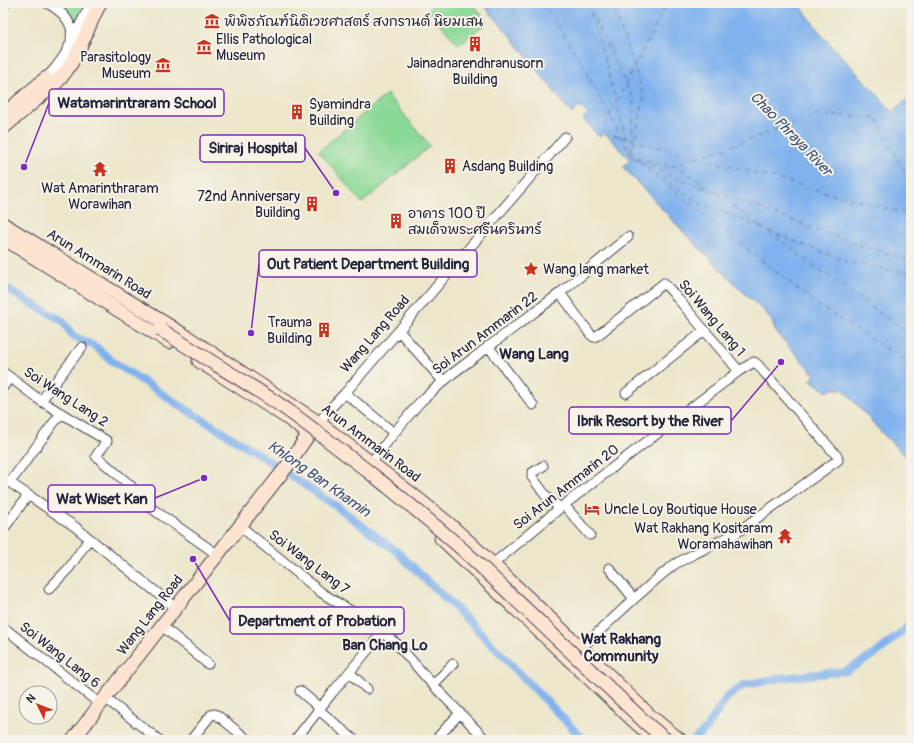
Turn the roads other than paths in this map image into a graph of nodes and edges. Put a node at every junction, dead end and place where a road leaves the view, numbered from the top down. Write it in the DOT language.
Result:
graph roads {
  1 [pos="47,3"];
  2 [pos="91,3"];
  3 [pos="100,3"];
  4 [pos="71,43"];
  5 [pos="46,78"];
  6 [pos="3,115"];
  7 [pos="3,128"];
  8 [pos="565,138"];
  9 [pos="3,215"];
  10 [pos="3,224"];
  11 [pos="3,231"];
  12 [pos="628,237"];
  13 [pos="3,238"];
  14 [pos="3,242"];
  15 [pos="560,293"];
  16 [pos="118,302"];
  17 [pos="148,313"];
  18 [pos="137,321"];
  19 [pos="705,330"];
  20 [pos="399,331"];
  21 [pos="488,346"];
  22 [pos="82,347"];
  23 [pos="739,371"];
  24 [pos="6,375"];
  25 [pos="443,382"];
  26 [pos="3,386"];
  27 [pos="345,393"];
  28 [pos="626,393"];
  29 [pos="41,401"];
  30 [pos="533,405"];
  31 [pos="61,413"];
  32 [pos="319,423"];
  33 [pos="394,433"];
  34 [pos="309,434"];
  35 [pos="371,463"];
  36 [pos="543,466"];
  37 [pos="14,477"];
  38 [pos="3,478"];
  39 [pos="28,495"];
  40 [pos="562,507"];
  41 [pos="240,526"];
  42 [pos="3,530"];
  43 [pos="590,535"];
  44 [pos="89,539"];
  45 [pos="218,555"];
  46 [pos="493,564"];
  47 [pos="608,568"];
  48 [pos="49,590"];
  49 [pos="634,599"];
  50 [pos="176,608"];
  51 [pos="162,626"];
  52 [pos="3,628"];
  53 [pos="382,633"];
  54 [pos="581,648"];
  55 [pos="569,660"];
  56 [pos="208,664"];
  57 [pos="453,664"];
  58 [pos="350,673"];
  59 [pos="433,685"];
  60 [pos="368,689"];
  61 [pos="300,691"];
  62 [pos="103,701"];
  63 [pos="320,709"];
  64 [pos="460,713"];
  65 [pos="438,737"];
  66 [pos="665,738"];
  67 [pos="73,740"];
  68 [pos="159,740"];
  69 [pos="191,740"];
  70 [pos="248,740"];
  71 [pos="295,740"];
  72 [pos="354,740"];
  73 [pos="486,740"];
  1 -- 4 [label="street"];
  2 -- 4 [label="street"];
  3 -- 7 [label="main road"];
  4 -- 5 [label="street"];
  5 -- 6 [label="main road"];
  8 -- 20 [label="street, Wang Lang Road"];
  9 -- 17 [label="main road"];
  10 -- 16 [label="main road, Arun Ammarin Road"];
  11 -- 66 [label="main road, bridge"];
  12 -- 15 [label="street, Soi Arun Ammarin 22"];
  13 -- 16 [label="main road, Arun Ammarin Road"];
  14 -- 18 [label="main road"];
  15 -- 19 [label="street, Soi Wang Lang 1"];
  15 -- 21 [label="street, Soi Arun Ammarin 22"];
  16 -- 17 [label="main road, Arun Ammarin Road"];
  16 -- 18 [label="main road, Arun Ammarin Road"];
  17 -- 32 [label="main road, Arun Ammarin Road"];
  18 -- 34 [label="main road, Arun Ammarin Road"];
  19 -- 23 [label="street, Soi Wang Lang 1"];
  19 -- 28 [label="street"];
  20 -- 25 [label="street"];
  20 -- 27 [label="street, Wang Lang Road"];
  21 -- 25 [label="street, Soi Arun Ammarin 22"];
  21 -- 30 [label="street"];
  22 -- 29 [label="street"];
  23 -- 40 [label="street, Soi Arun Ammarin 20"];
  23 -- 49 [label="street, Soi Arun Ammarin 20"];
  24 -- 26 [label="street"];
  24 -- 29 [label="street, Soi Wang Lang 2"];
  25 -- 33 [label="street, Soi Arun Ammarin 22"];
  27 -- 32 [label="street, Wang Lang Road"];
  27 -- 33 [label="street"];
  29 -- 31 [label="street, Soi Wang Lang 2"];
  31 -- 37 [label="street"];
  31 -- 45 [label="street, Soi Wang Lang 2"];
  32 -- 34 [label="main road, Wang Lang Road"];
  32 -- 35 [label="main road, Arun Ammarin Road"];
  33 -- 35 [label="street, Soi Arun Ammarin 22"];
  34 -- 41 [label="main road, Wang Lang Road"];
  34 -- 55 [label="main road, Arun Ammarin Road"];
  35 -- 46 [label="main road, Arun Ammarin Road"];
  36 -- 40 [label="street"];
  38 -- 39 [label="street"];
  39 -- 42 [label="street"];
  39 -- 44 [label="street"];
  40 -- 43 [label="street"];
  40 -- 46 [label="street, Soi Arun Ammarin 20"];
  41 -- 45 [label="main road, Wang Lang Road"];
  41 -- 53 [label="street, Soi Wang Lang 7"];
  44 -- 48 [label="street"];
  44 -- 50 [label="street"];
  45 -- 50 [label="main road, Wang Lang Road"];
  46 -- 54 [label="main road, Arun Ammarin Road"];
  47 -- 49 [label="street"];
  49 -- 54 [label="street"];
  50 -- 51 [label="main road, Wang Lang Road"];
  51 -- 56 [label="street"];
  51 -- 62 [label="main road, Wang Lang Road"];
  52 -- 62 [label="street, Soi Wang Lang 6"];
  53 -- 58 [label="street"];
  53 -- 59 [label="street, Soi Wang Lang 7"];
  54 -- 55 [label="main road"];
  54 -- 66 [label="main road, Arun Ammarin Road"];
  55 -- 66 [label="main road, Arun Ammarin Road"];
  57 -- 59 [label="street"];
  58 -- 60 [label="street"];
  58 -- 63 [label="street"];
  59 -- 64 [label="street, Soi Wang Lang 7"];
  61 -- 63 [label="street"];
  62 -- 67 [label="main road, Wang Lang Road"];
  62 -- 68 [label="street, Soi Wang Lang 6"];
  63 -- 71 [label="street"];
  63 -- 72 [label="street"];
  64 -- 65 [label="street"];
  64 -- 73 [label="street, Soi Wang Lang 7"];
  69 -- 70 [label="street"];
}
